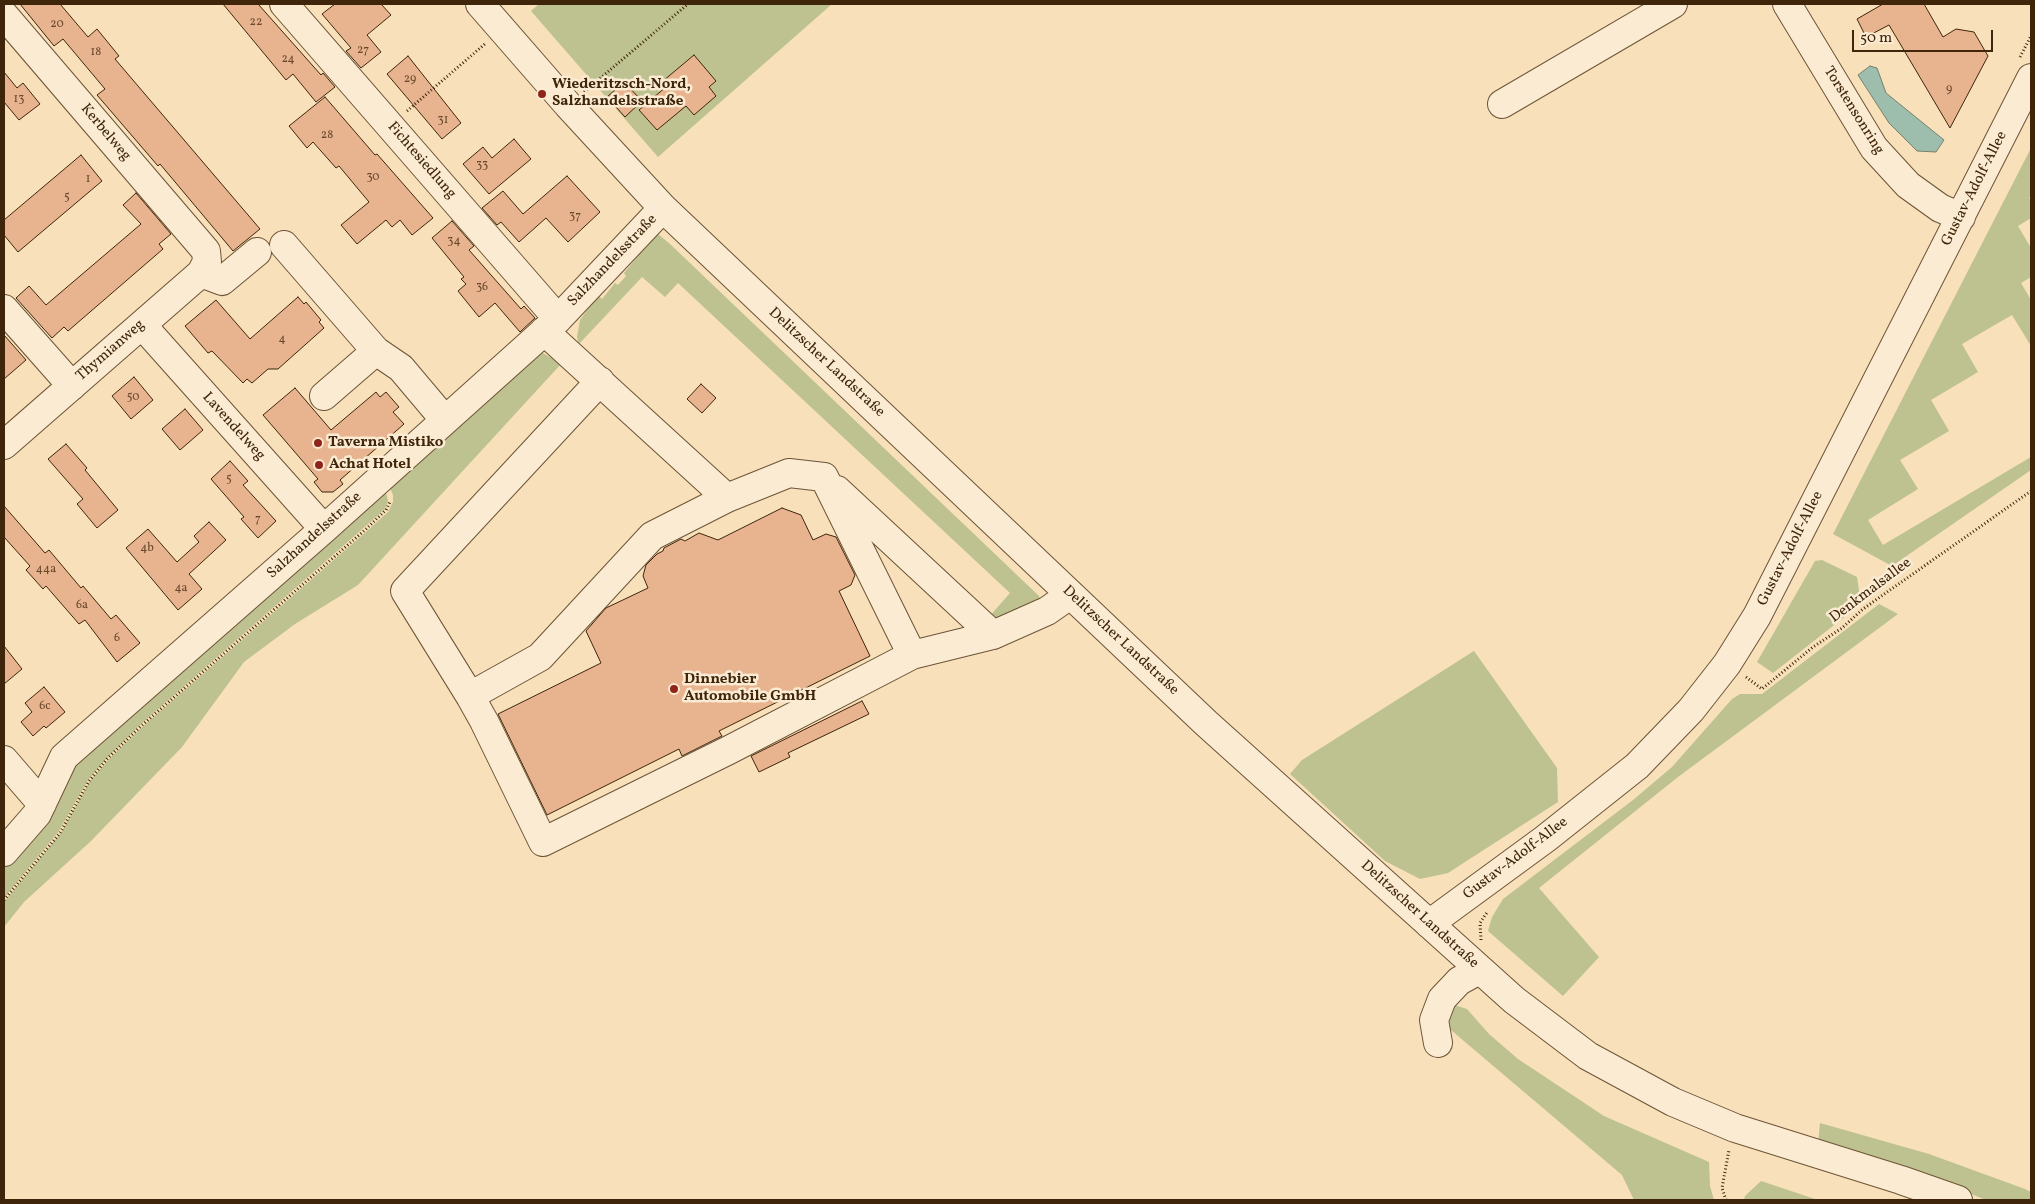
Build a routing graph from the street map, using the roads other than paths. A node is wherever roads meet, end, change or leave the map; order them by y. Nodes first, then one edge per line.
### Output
1 (284, 4) edge
2 (482, 4) edge
3 (1672, 4) edge
4 (1787, 4) edge
5 (4, 15) edge
6 (2031, 78) edge
7 (1502, 104) dead end
8 (663, 208) junction
9 (1961, 217) junction
10 (284, 245) dead end
11 (257, 252) dead end
12 (204, 262) junction
13 (4, 309) edge
14 (142, 325) junction
15 (551, 325) junction
16 (376, 351) junction
17 (600, 381) junction
18 (72, 386) junction
19 (324, 396) dead end
20 (444, 419) junction
21 (4, 445) edge
22 (824, 477) junction
23 (727, 498) junction
24 (324, 529) junction
25 (1070, 595) junction
26 (993, 635) junction
27 (912, 655) junction
28 (470, 696) junction
29 (4, 760) edge
30 (42, 804) junction
31 (4, 852) edge
32 (1429, 924) junction
33 (1479, 970) junction
34 (1438, 1043) dead end
35 (1958, 1200) edge

1 - 15 street, Fichtesiedlung
2 - 8 street, Delitzscher Landstraße
3 - 7 street
4 - 9 street, Torstensonring
5 - 12 street, Kerbelweg
6 - 9 street, Gustav-Adolf-Allee
8 - 15 street, Salzhandelsstraße
8 - 25 street, Delitzscher Landstraße
9 - 32 street, Gustav-Adolf-Allee
10 - 16 street
11 - 12 street
12 - 14 street, Thymianweg
13 - 18 street
14 - 18 street, Thymianweg
14 - 24 street, Lavendelweg
15 - 17 street, Fichtesiedlung
15 - 20 street, Salzhandelsstraße
16 - 19 street
16 - 20 street
17 - 23 street, Fichtesiedlung
17 - 28 street
18 - 21 street, Thymianweg
20 - 24 street, Salzhandelsstraße
22 - 23 street
22 - 26 street
22 - 27 street
23 - 28 street
24 - 30 street, Salzhandelsstraße
25 - 26 street
25 - 32 street, Delitzscher Landstraße
26 - 27 street
27 - 28 street
29 - 30 street
30 - 31 street, Salzhandelsstraße
32 - 33 street, Delitzscher Landstraße
33 - 34 street
33 - 35 street, Delitzscher Landstraße

